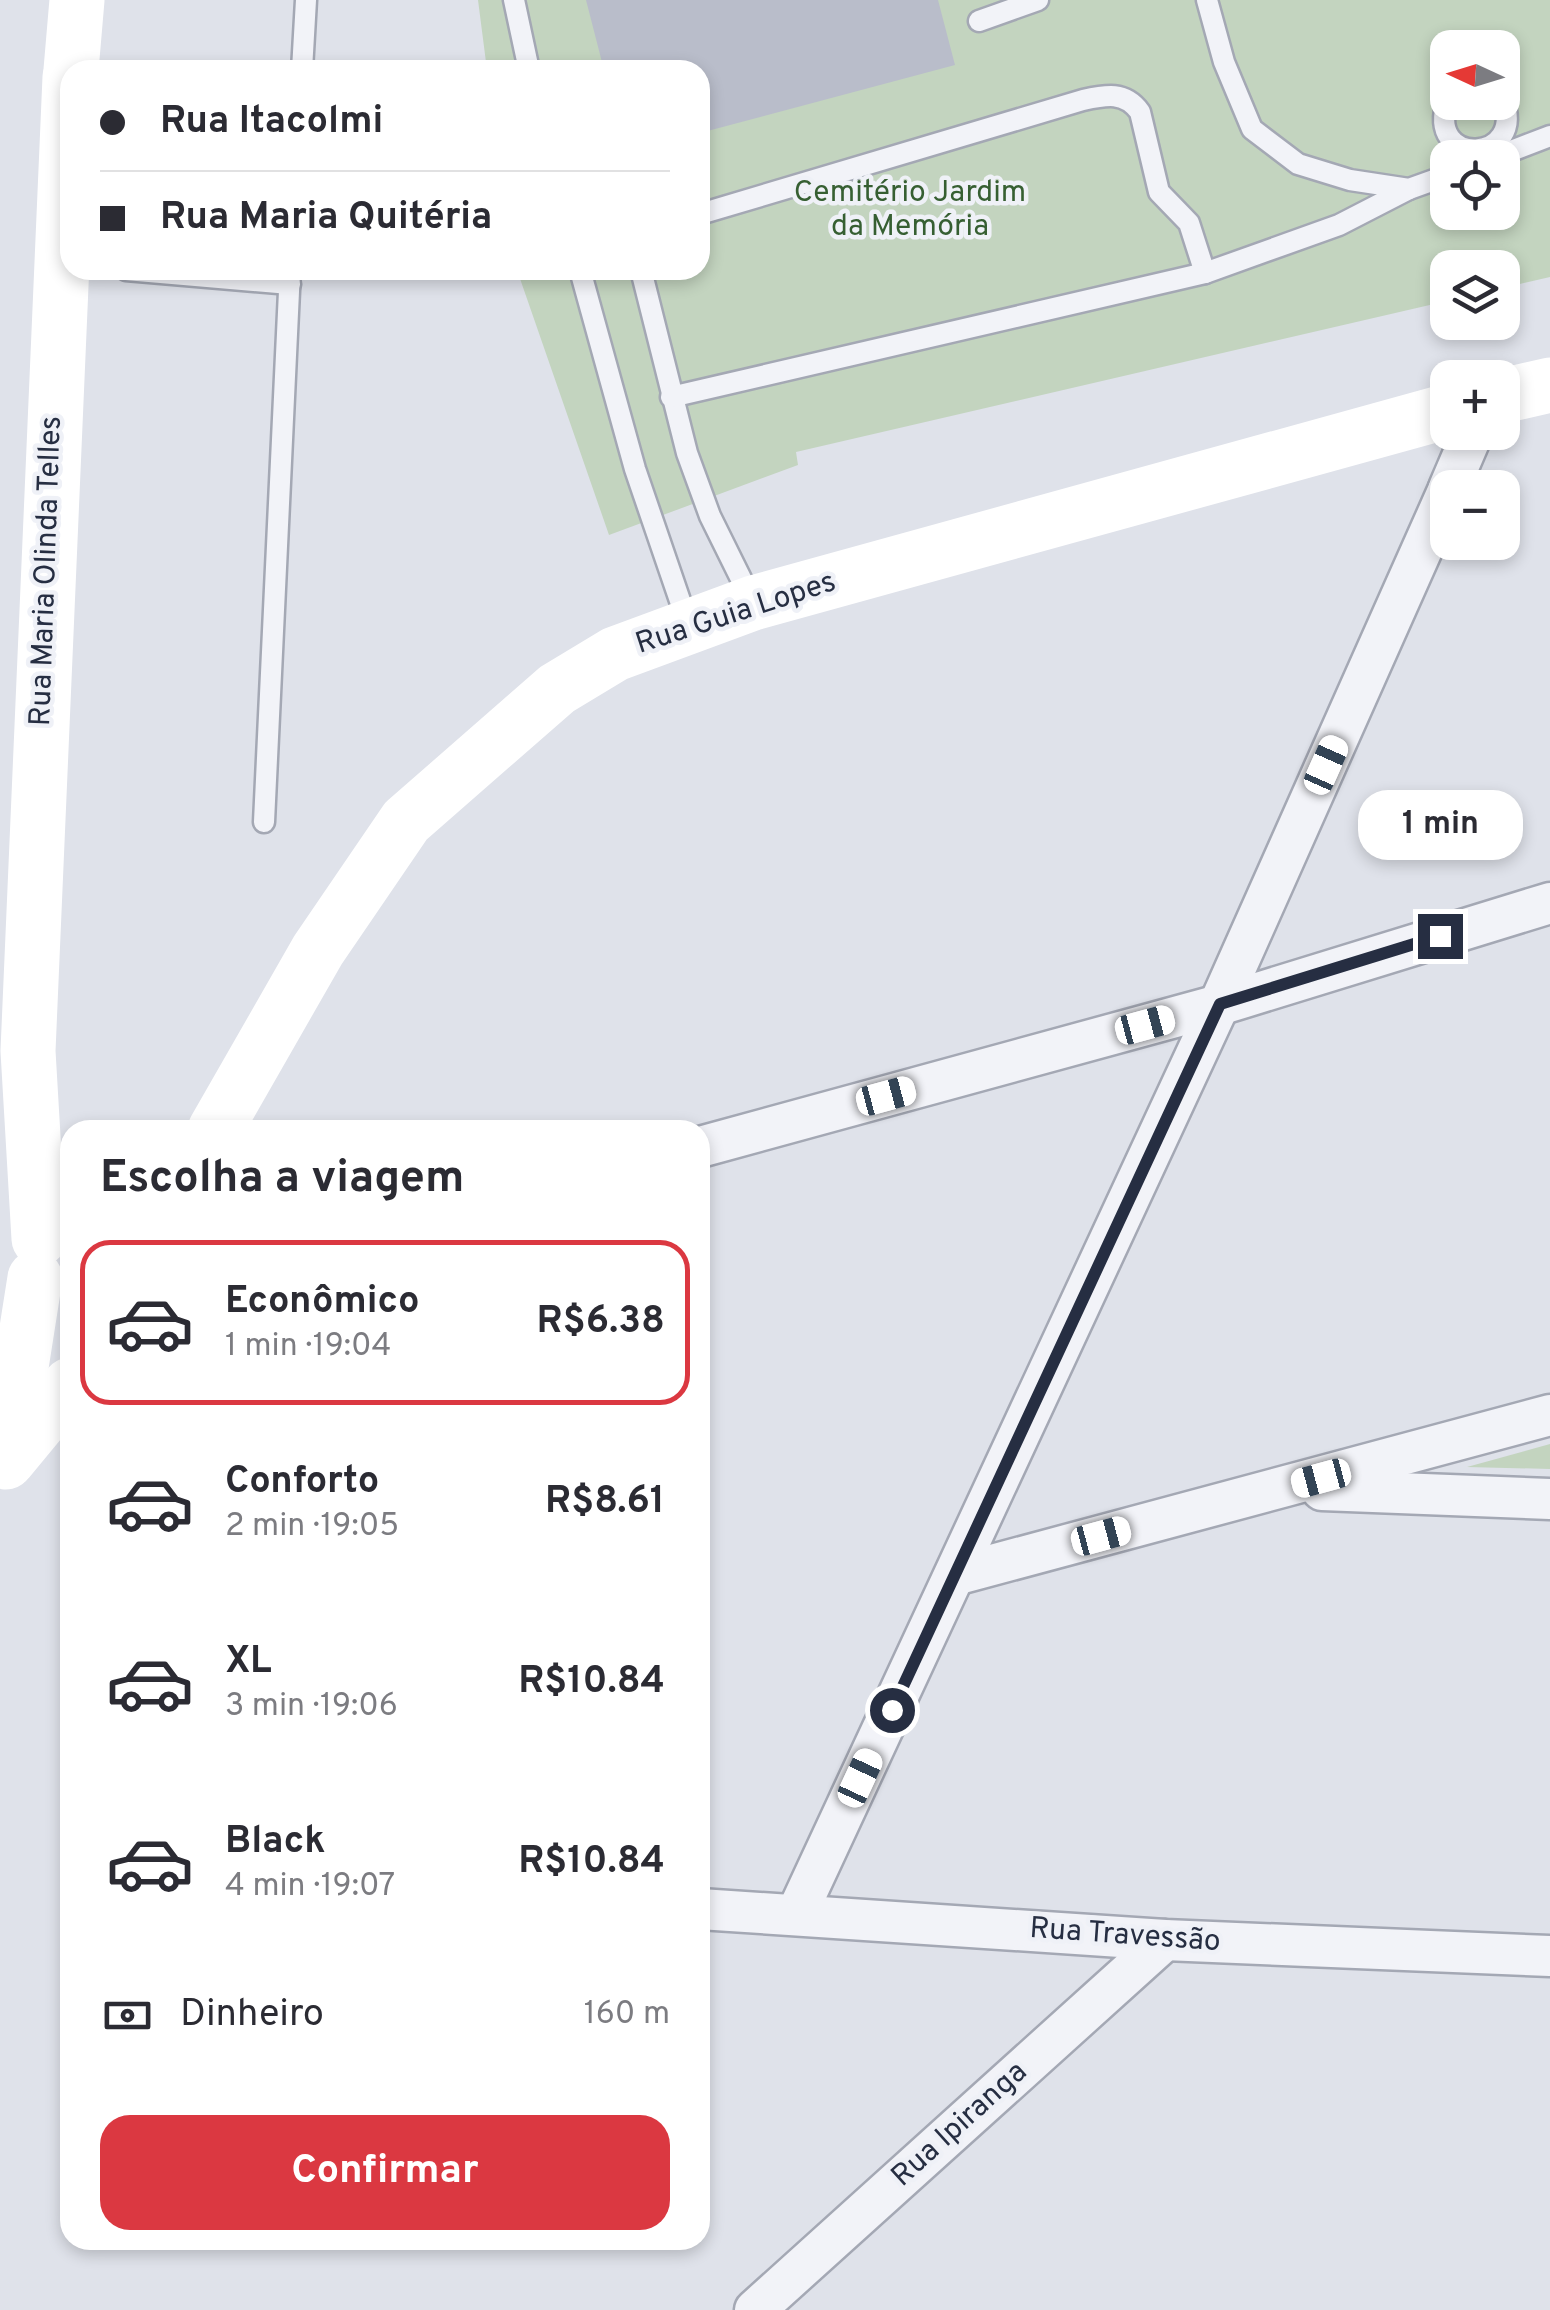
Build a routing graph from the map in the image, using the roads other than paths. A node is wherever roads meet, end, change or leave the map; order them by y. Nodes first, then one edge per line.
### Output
1 (78, 0) edge
2 (306, 0) edge
3 (514, 0) edge
4 (1038, 0) edge
5 (1207, 0) edge
6 (979, 21) dead end
7 (71, 60) edge
8 (303, 60) edge
9 (527, 60) edge
10 (1547, 137) edge
11 (1520, 143) edge
12 (1430, 182) edge
13 (1410, 190) junction
14 (710, 211) edge
15 (1205, 273) junction
16 (64, 280) edge
17 (290, 280) edge
18 (583, 280) edge
19 (643, 280) edge
20 (1550, 385) edge
21 (1520, 392) edge
22 (671, 397) junction
23 (1430, 416) edge
24 (1430, 530) edge
25 (753, 603) junction
26 (689, 626) junction
27 (264, 822) dead end
28 (1550, 902) edge
29 (1220, 1004) junction
30 (29, 1066) junction
31 (214, 1120) edge
32 (60, 1131) edge
33 (710, 1145) edge
34 (48, 1242) edge
35 (60, 1313) edge
36 (60, 1397) edge
37 (1550, 1416) edge
38 (3, 1466) edge
39 (1283, 1488) junction
40 (1550, 1499) edge
41 (955, 1575) junction
42 (710, 1909) edge
43 (798, 1913) junction
44 (1165, 1940) junction
45 (1550, 1956) edge
46 (756, 2310) edge

1 - 7 main road, Rua Maria Olinda Telles
2 - 8 lane
3 - 9 lane
4 - 6 lane
5 - 13 lane
10 - 11 lane
12 - 13 lane
13 - 15 lane
14 - 15 lane
15 - 22 lane
16 - 30 main road, Rua Maria Olinda Telles
17 - 27 lane
18 - 26 lane
19 - 22 lane
20 - 21 main road
22 - 25 lane
23 - 25 main road, Rua Guia Lopes
24 - 29 street
25 - 26 main road, Rua Guia Lopes
26 - 31 main road, Rua Guia Lopes
28 - 29 street
29 - 33 street
29 - 41 street
30 - 32 main road, Rua Maria Olinda Telles
30 - 34 main road, Rua Maria Olinda Telles
34 - 35 main road
34 - 38 main road
36 - 38 main road
37 - 39 street
39 - 40 street
39 - 41 street
41 - 43 street
42 - 43 street, Rua Travessão
43 - 44 street, Rua Travessão
44 - 45 street, Rua Travessão
44 - 46 street, Rua Ipiranga

